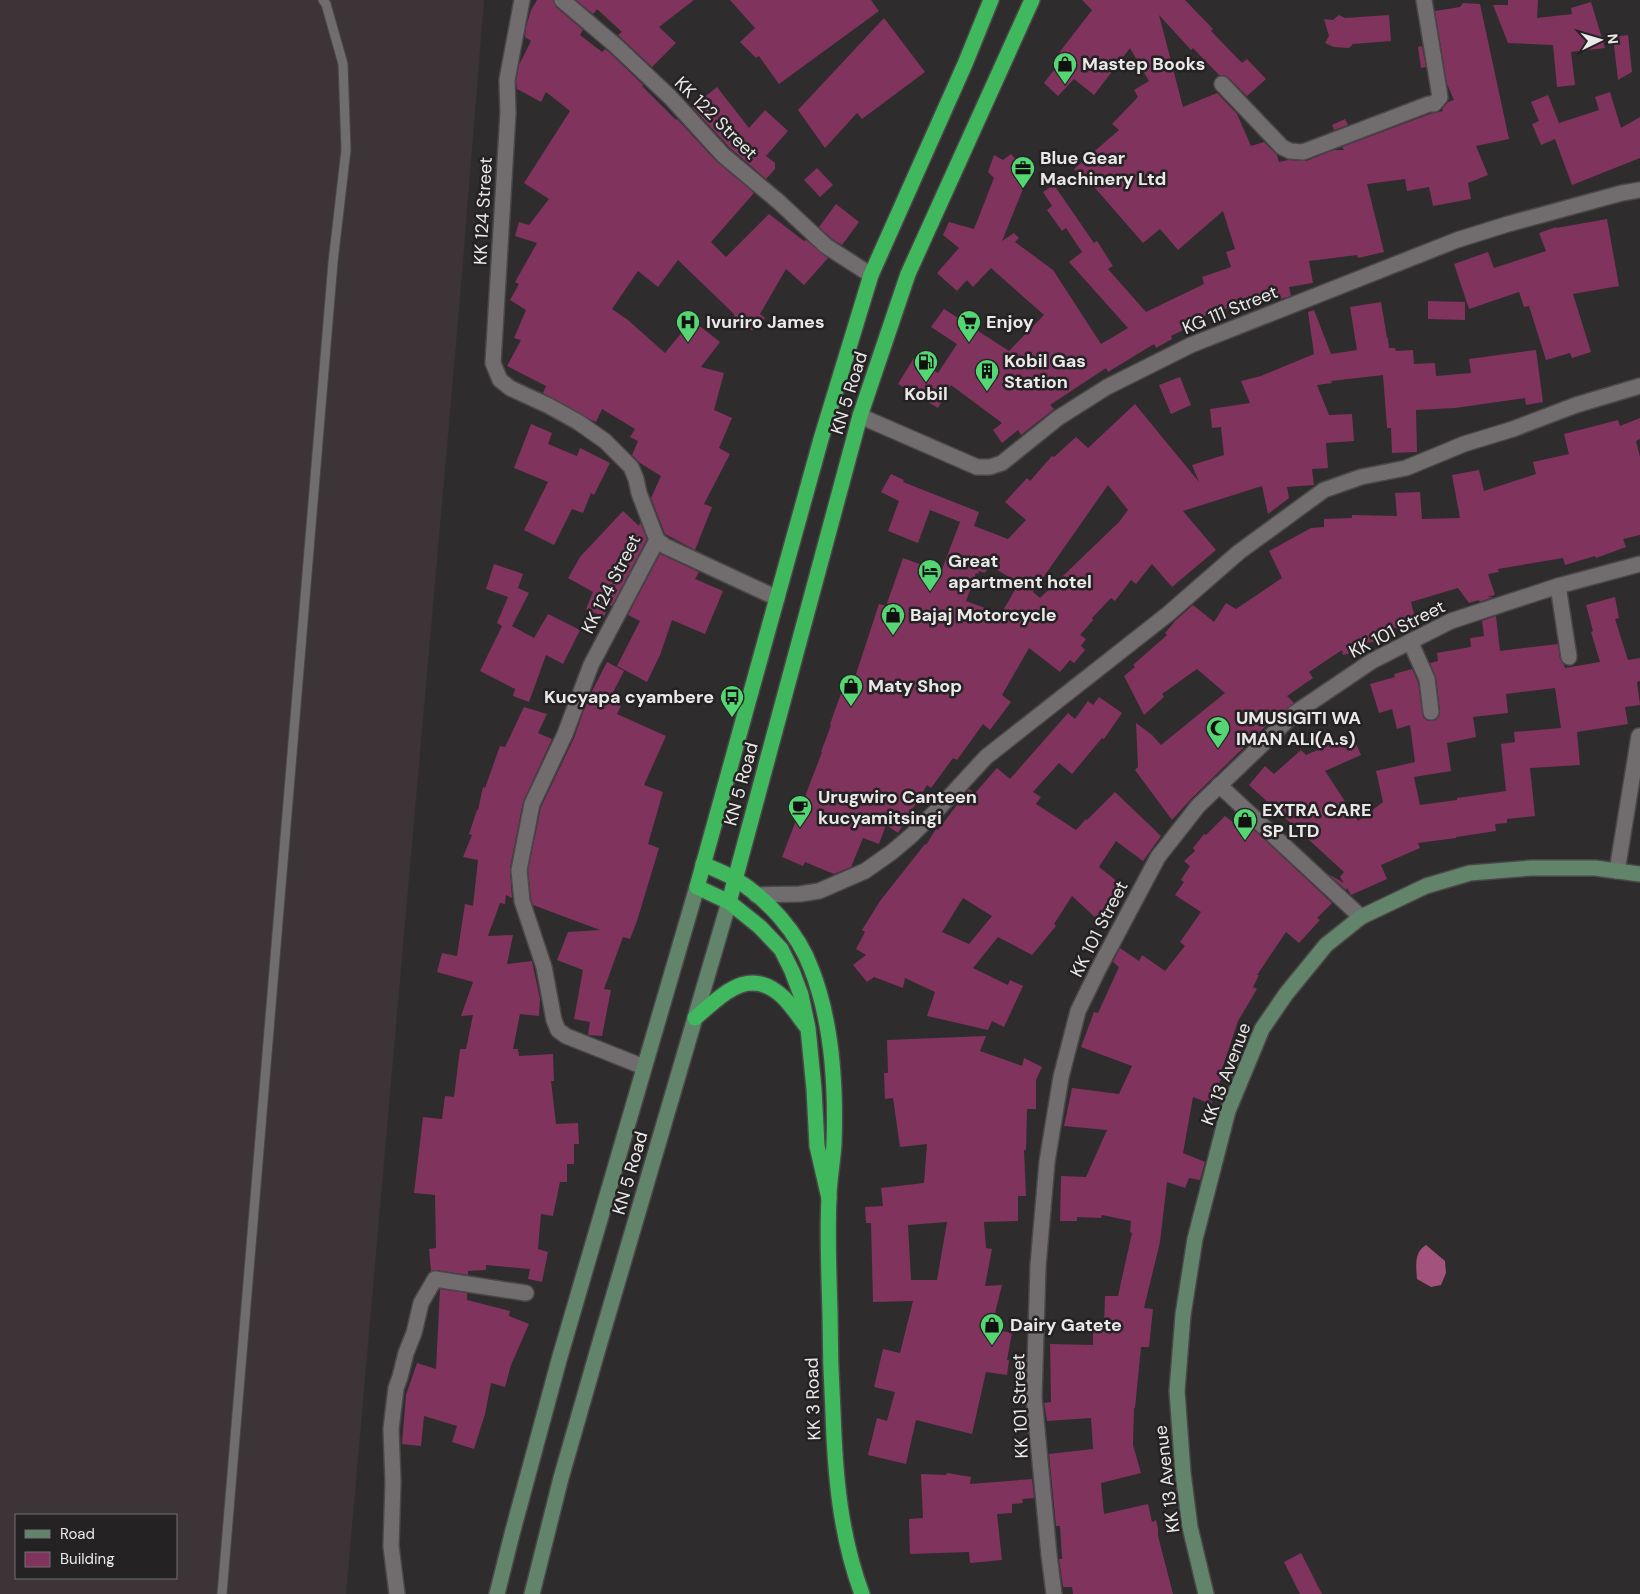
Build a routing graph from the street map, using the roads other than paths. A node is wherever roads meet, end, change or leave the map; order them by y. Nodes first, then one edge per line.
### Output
1 (323, 0) edge
2 (522, 0) edge
3 (562, 0) edge
4 (992, 0) edge
5 (1032, 0) edge
6 (1424, 0) edge
7 (1222, 84) dead end
8 (1640, 190) edge
9 (871, 275) junction
10 (1640, 386) edge
11 (860, 416) junction
12 (657, 540) junction
13 (1640, 564) edge
14 (1558, 586) junction
15 (777, 598) junction
16 (1410, 641) junction
17 (1569, 657) dead end
18 (1431, 712) dead end
19 (1639, 736) edge
20 (1220, 785) junction
21 (703, 864) junction
22 (1617, 871) junction
23 (1640, 874) edge
24 (735, 879) junction
25 (697, 888) junction
26 (756, 894) junction
27 (729, 902) junction
28 (1361, 917) junction
29 (695, 1018) junction
30 (808, 1028) junction
31 (644, 1067) junction
32 (828, 1198) junction
33 (526, 1293) dead end
34 (222, 1594) edge
35 (397, 1594) edge
36 (497, 1594) edge
37 (532, 1594) edge
38 (862, 1594) edge
39 (1054, 1594) edge
40 (1206, 1594) edge

1 - 34 lane
2 - 12 street, KK 124 Street
3 - 9 street, KK 122 Street
4 - 9 highway, KN 5 Road
5 - 11 highway, KN 5 Road
6 - 7 street
8 - 11 street, KG 111 Street
9 - 15 highway, KN 5 Road
10 - 26 street
11 - 24 highway, KN 5 Road
12 - 15 street
12 - 31 street, KK 124 Street
13 - 14 street, KK 101 Street
14 - 16 street, KK 101 Street
14 - 17 street
15 - 21 highway, KN 5 Road
16 - 18 street
16 - 20 street, KK 101 Street
19 - 22 street
20 - 28 street
20 - 39 street, KK 101 Street
21 - 24 highway
21 - 25 highway, KN 5 Road
22 - 23 main road, KK 13 Avenue
22 - 28 main road, KK 13 Avenue
24 - 26 highway
24 - 27 highway, KN 5 Road
25 - 27 highway
25 - 31 main road, KN 5 Road
26 - 32 highway
27 - 29 main road, KN 5 Road
27 - 30 highway
28 - 40 main road, KK 13 Avenue
29 - 30 highway
29 - 37 main road, KN 5 Road
30 - 32 highway
31 - 36 main road, KN 5 Road
32 - 38 highway, KK 3 Road
33 - 35 street

